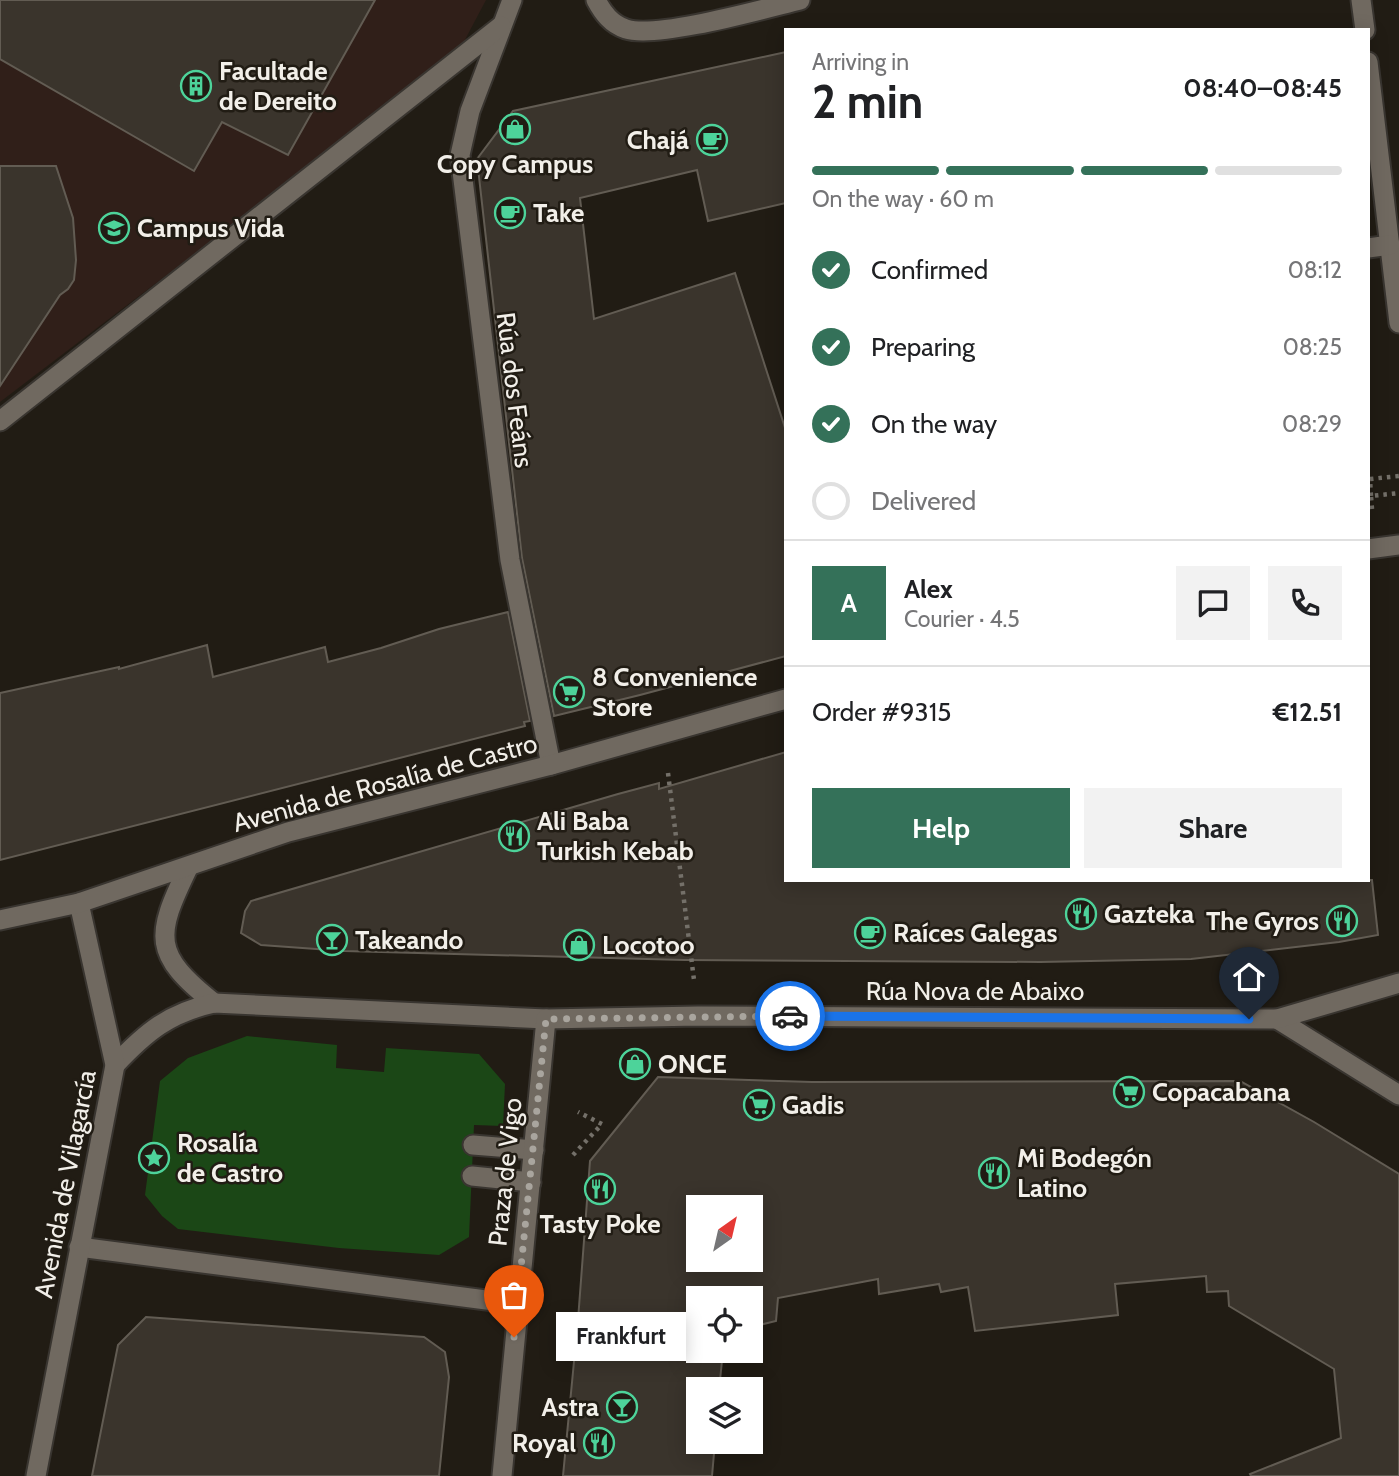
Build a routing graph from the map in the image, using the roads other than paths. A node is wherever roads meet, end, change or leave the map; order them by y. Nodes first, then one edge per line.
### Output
1 (512, 0) edge
2 (596, 0) edge
3 (800, 0) edge
4 (1361, 0) edge
5 (502, 26) junction
6 (1365, 28) edge
7 (1370, 73) edge
8 (1391, 188) edge
9 (1390, 245) junction
10 (1370, 248) edge
11 (1399, 323) edge
12 (0, 421) edge
13 (1399, 545) edge
14 (1370, 550) edge
15 (784, 700) edge
16 (551, 765) junction
17 (188, 868) junction
18 (79, 903) junction
19 (0, 920) edge
20 (1399, 983) edge
21 (214, 1003) junction
22 (546, 1019) junction
23 (1277, 1019) junction
24 (115, 1065) junction
25 (1399, 1095) edge
26 (473, 1145) dead end
27 (534, 1150) junction
28 (472, 1176) dead end
29 (530, 1182) junction
30 (79, 1247) junction
31 (517, 1304) junction
32 (36, 1476) edge
33 (502, 1476) edge

1 - 5 street, Rúa dos Feáns
2 - 3 street
4 - 6 street
5 - 12 street
5 - 16 street, Rúa dos Feáns
7 - 8 street
8 - 9 street
9 - 10 street
9 - 11 street
13 - 14 street
15 - 16 street, Avenida de Rosalía de Castro
16 - 17 street, Avenida de Rosalía de Castro
17 - 18 street, Avenida de Rosalía de Castro
17 - 21 street
18 - 19 street, Avenida de Rosalía de Castro
18 - 24 street, Avenida de Vilagarcía
20 - 23 street, Rúa Nova de Abaixo
21 - 22 street
21 - 24 street
22 - 23 street, Rúa Nova de Abaixo
22 - 27 street, Praza de Vigo
23 - 25 street
24 - 30 street, Avenida de Vilagarcía
26 - 27 street
27 - 29 street, Praza de Vigo
28 - 29 street
29 - 31 street, Praza de Vigo
30 - 31 street
30 - 32 street, Avenida de Vilagarcía
31 - 33 street, Praza de Vigo

